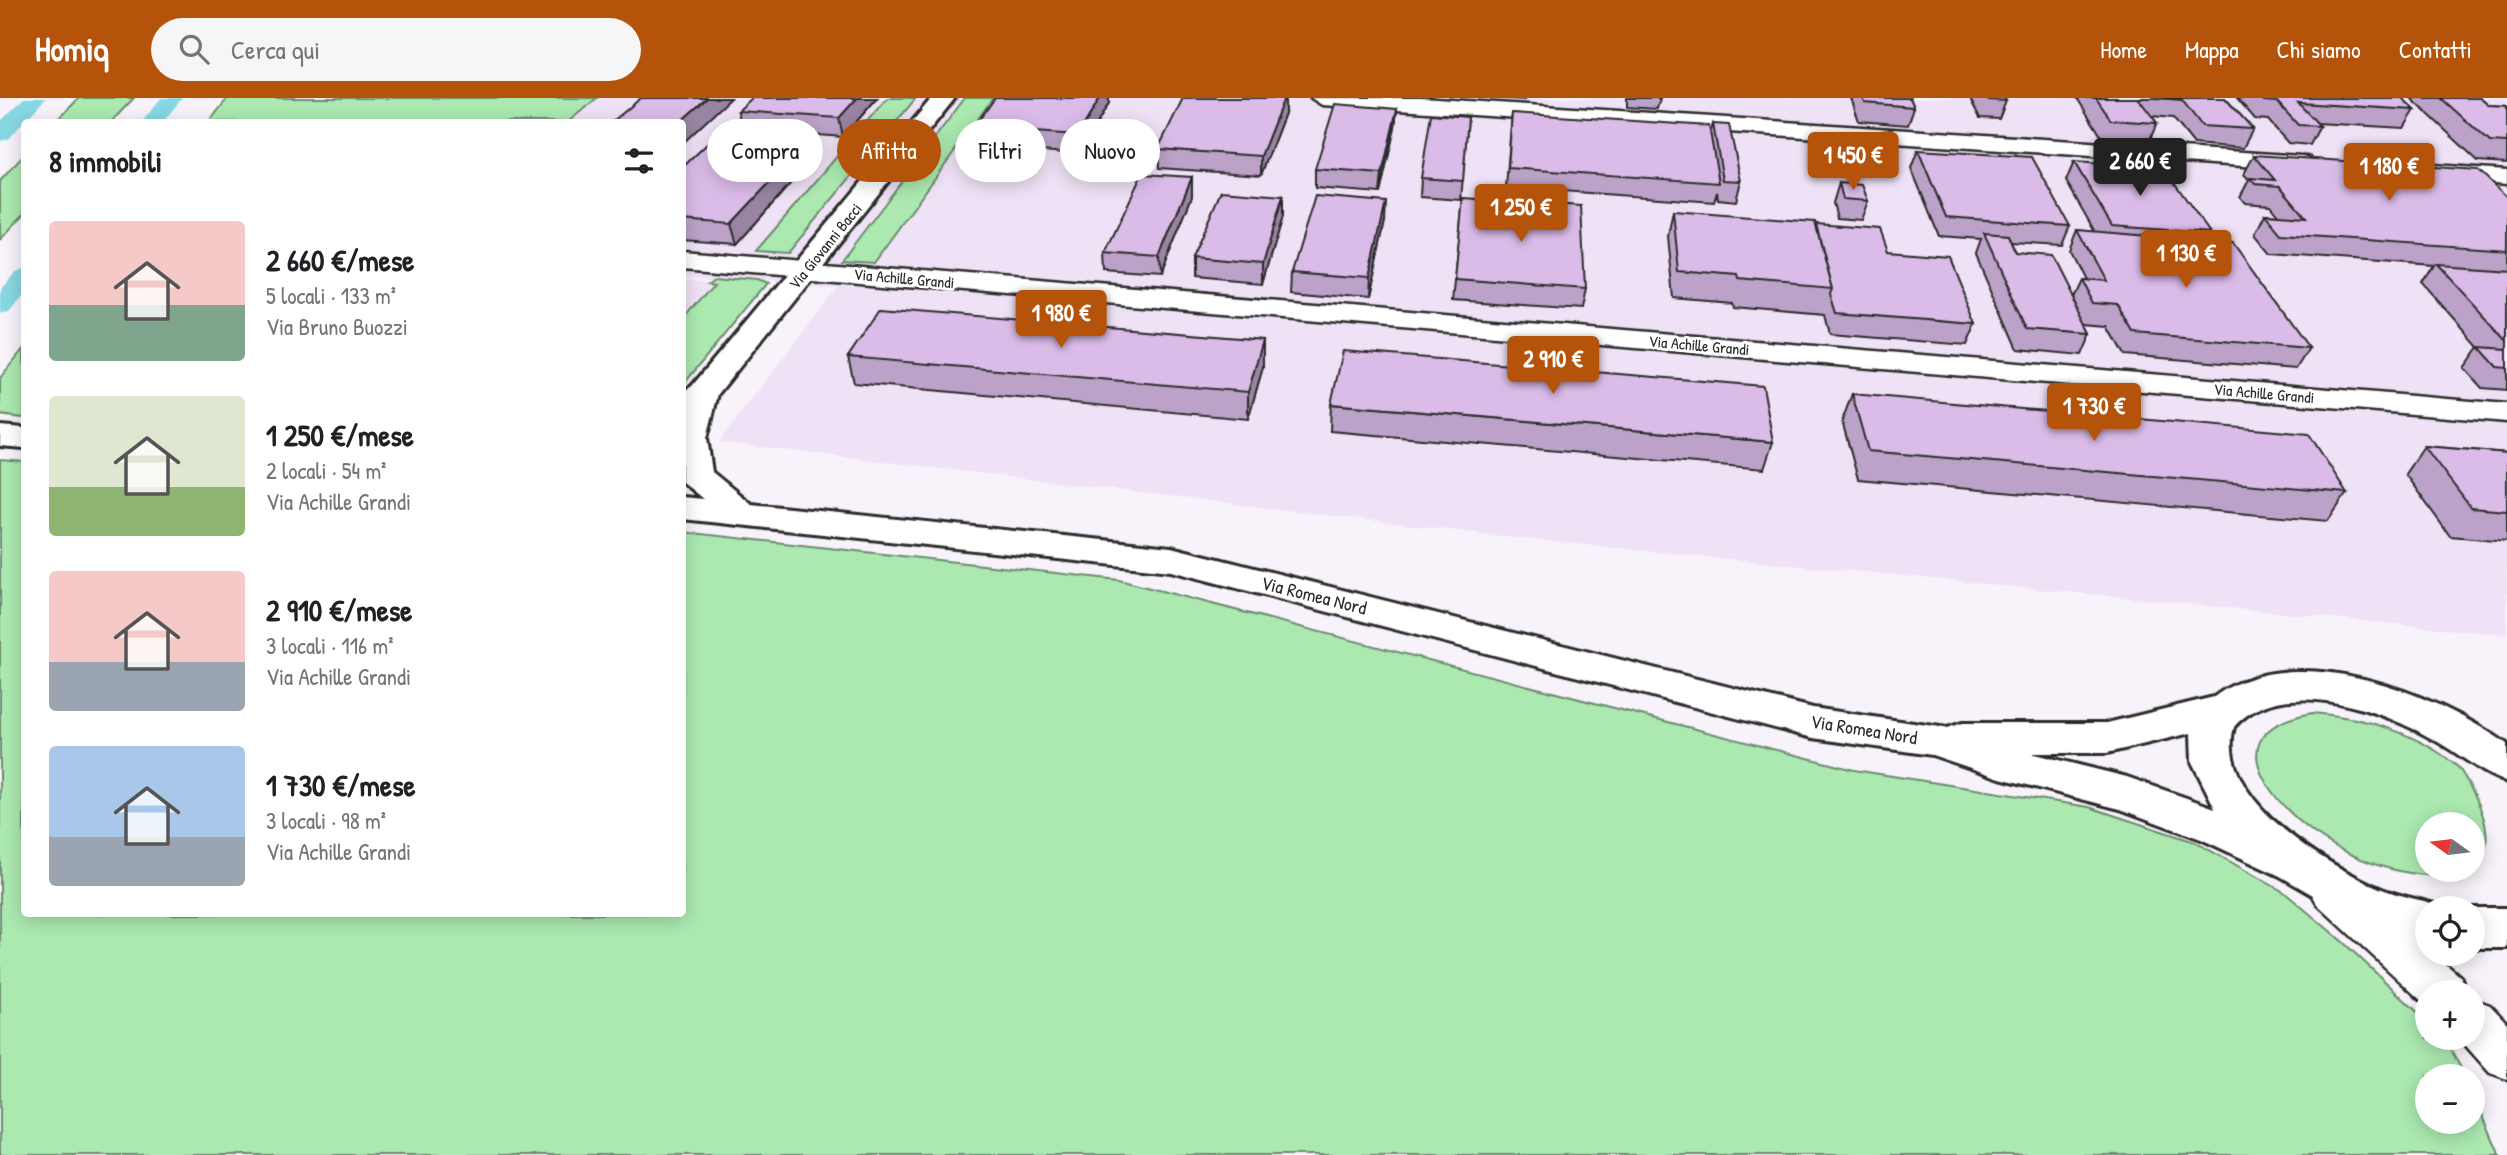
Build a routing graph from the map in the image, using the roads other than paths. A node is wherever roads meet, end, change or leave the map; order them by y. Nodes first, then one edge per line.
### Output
1 (944, 98) edge
2 (1322, 98) edge
3 (2326, 165) edge
4 (2409, 170) edge
5 (2507, 177) edge
6 (686, 259) edge
7 (806, 269) junction
8 (693, 401) edge
9 (2507, 413) edge
10 (0, 436) edge
11 (21, 439) edge
12 (686, 509) edge
13 (742, 515) junction
14 (2224, 710) junction
15 (2432, 718) junction
16 (1935, 740) junction
17 (2507, 746) edge
18 (2507, 766) edge
19 (2307, 870) junction
20 (2415, 917) edge
21 (2485, 928) edge
22 (2507, 928) edge
23 (2431, 980) edge
24 (2485, 1033) edge
25 (2507, 1057) edge

1 - 7 main road, Via Giovanni Bacci
2 - 3 street
4 - 5 street
6 - 7 street, Via Achille Grandi
7 - 8 main road, Via Giovanni Bacci
7 - 9 street, Via Achille Grandi
8 - 13 main road, Via Giovanni Bacci
10 - 11 main road
12 - 13 main road, Via Romea Nord
13 - 16 main road, Via Romea Nord
14 - 15 main road, Via Romea Nord
14 - 16 main road, Via Romea Nord
14 - 19 main road
15 - 17 main road
15 - 18 main road
16 - 19 main road, Via Romea Nord
19 - 20 main road
19 - 23 street
21 - 22 main road
24 - 25 street

